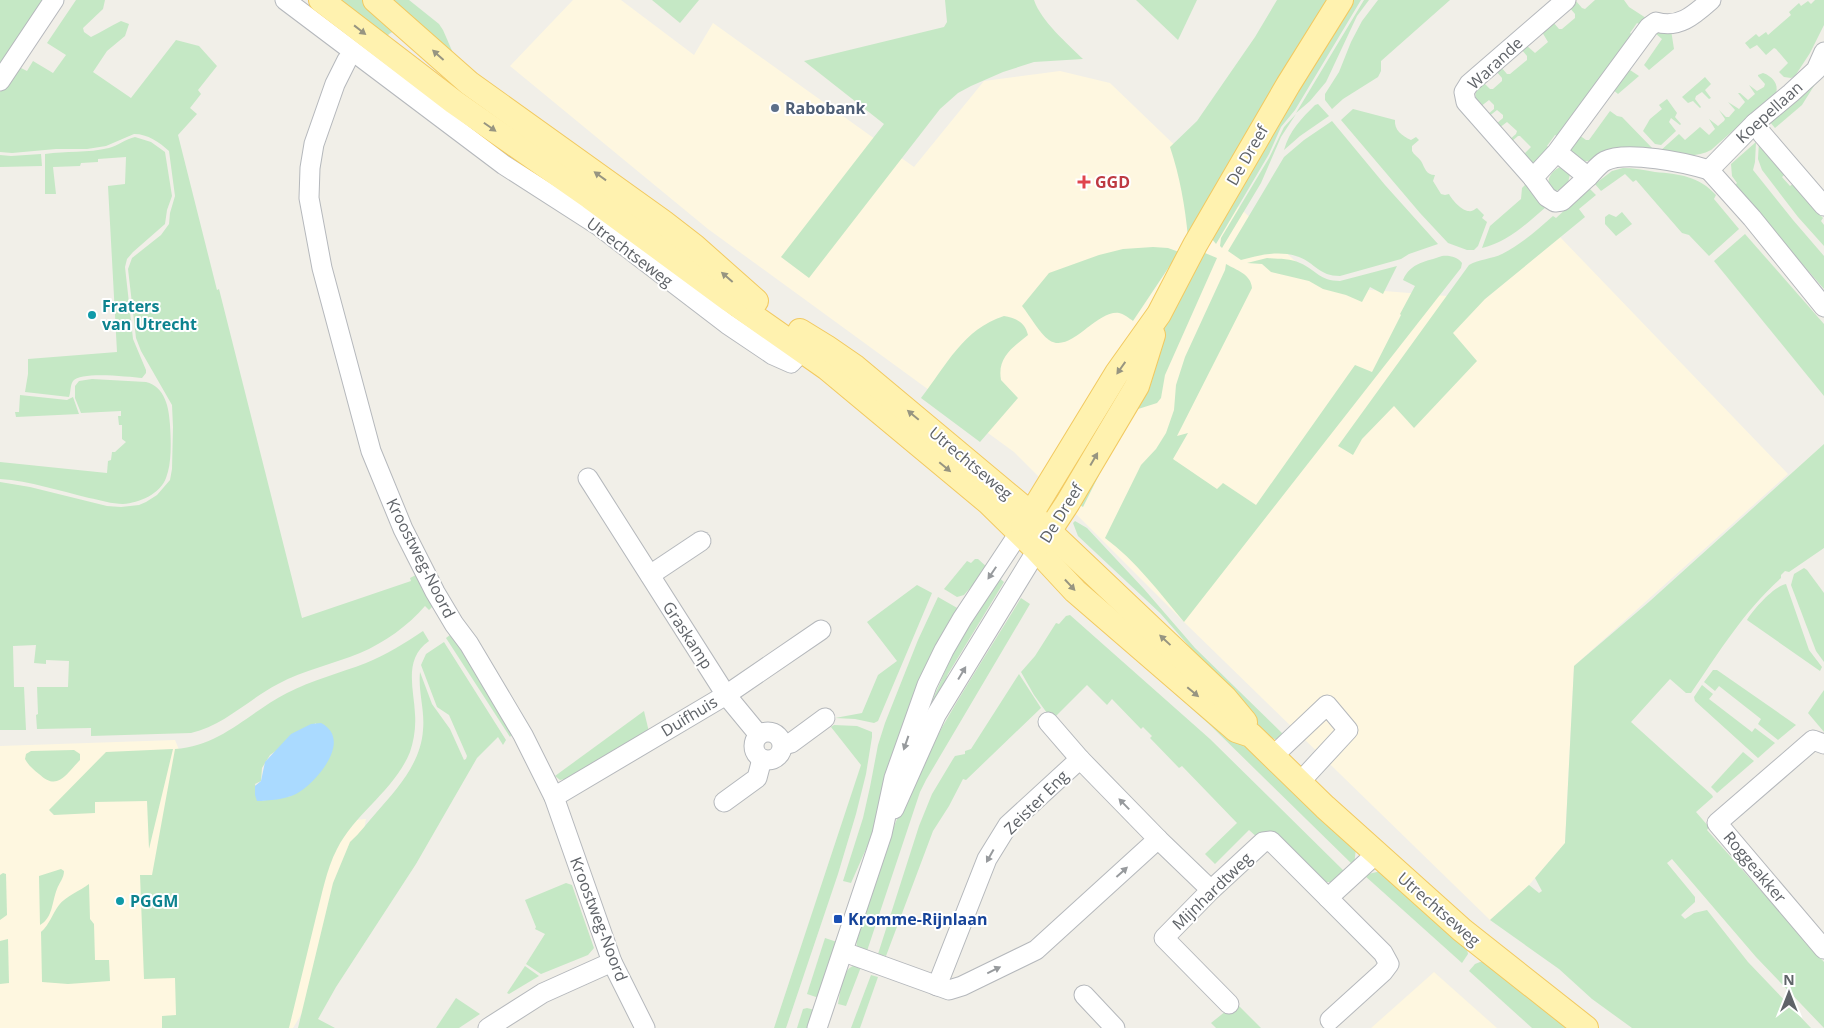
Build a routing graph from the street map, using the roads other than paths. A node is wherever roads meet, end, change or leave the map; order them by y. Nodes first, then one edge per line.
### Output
1 (54, 0) edge
2 (285, 0) edge
3 (321, 0) edge
4 (375, 0) edge
5 (1340, 0) edge
6 (1566, 0) edge
7 (1710, 0) edge
8 (406, 27) junction
9 (387, 51) junction
10 (1824, 52) edge
11 (347, 60) dead end
12 (0, 81) edge
13 (1755, 123) junction
14 (1557, 152) junction
15 (511, 156) junction
16 (1710, 170) junction
17 (1588, 177) junction
18 (1533, 178) junction
19 (1824, 206) edge
20 (656, 231) junction
21 (1824, 307) edge
22 (1159, 314) junction
23 (803, 350) junction
24 (588, 478) dead end
25 (1025, 523) junction
26 (1050, 530) junction
27 (701, 541) dead end
28 (1037, 550) junction
29 (650, 576) junction
30 (821, 630) dead end
31 (726, 695) junction
32 (919, 707) junction
33 (936, 715) junction
34 (825, 718) dead end
35 (1048, 722) dead end
36 (759, 735) junction
37 (1250, 735) junction
38 (783, 744) junction
39 (1824, 744) edge
40 (1273, 756) junction
41 (1080, 758) junction
42 (762, 759) junction
43 (1300, 782) junction
44 (554, 797) junction
45 (724, 802) dead end
46 (882, 834) junction
47 (1158, 839) junction
48 (1376, 854) junction
49 (1211, 890) junction
50 (1328, 898) junction
51 (1824, 949) edge
52 (844, 952) junction
53 (612, 962) junction
54 (943, 988) junction
55 (1084, 996) dead end
56 (1229, 1004) dead end
57 (1330, 1020) dead end
58 (488, 1028) edge
59 (644, 1028) edge
60 (817, 1028) edge
61 (1115, 1028) edge
62 (1586, 1028) edge

1 - 12 street
2 - 15 street, Utrechtseweg
3 -> 9 main road, Utrechtseweg
4 - 8 main road, Utrechtseweg
5 - 22 main road, De Dreef
6 - 18 street, Warande
7 - 14 street
8 - 9 main road
20 -> 8 main road, Utrechtseweg
9 -> 15 main road, Utrechtseweg
10 - 13 street, Koepellaan
11 - 44 street, Kroostweg-Noord
13 - 16 street, Koepellaan
13 - 19 street
14 - 17 street
14 - 18 street
15 - 20 main road, Utrechtseweg
15 - 23 street, Utrechtseweg
16 - 17 street, Warande
16 - 21 street
17 - 18 street, Warande
20 - 23 main road, Utrechtseweg
25 -> 20 main road, Utrechtseweg
22 -> 25 main road, De Dreef
26 -> 22 main road, De Dreef
23 -> 25 main road, Utrechtseweg
24 - 29 street, Graskamp
25 - 26 main road, Utrechtseweg
25 - 28 main road, Utrechtseweg
25 -> 32 street
26 - 28 main road, De Dreef
37 -> 26 main road, Utrechtseweg
27 - 29 street
33 -> 28 street
28 -> 37 main road, Utrechtseweg
29 - 31 street, Graskamp
30 - 31 street, Duifhuis
31 - 36 street, Graskamp
31 - 44 street, Duifhuis
32 - 33 street
32 -> 46 street
33 - 46 street
34 - 38 street
35 - 41 street, Zeister Eng
36 - 38 street
36 - 42 street
37 - 40 main road, Utrechtseweg
38 - 42 street
39 - 51 street, Roggeakker
40 - 43 main road, Utrechtseweg
40 - 43 street
47 -> 41 street, Zeister Eng
41 -> 54 street, Zeister Eng
42 - 45 street
43 - 48 main road, Utrechtseweg
44 - 53 street, Kroostweg-Noord
46 - 52 street
47 - 49 street, Zeister Eng
54 -> 47 street
48 - 50 street
48 - 62 main road, Utrechtseweg
49 - 50 street, Mijnhardtweg
49 - 56 street, Mijnhardtweg
50 - 57 street, Mijnhardtweg
52 - 54 street
52 - 60 street
53 - 58 street
53 - 59 street, Kroostweg-Noord
55 - 61 street

